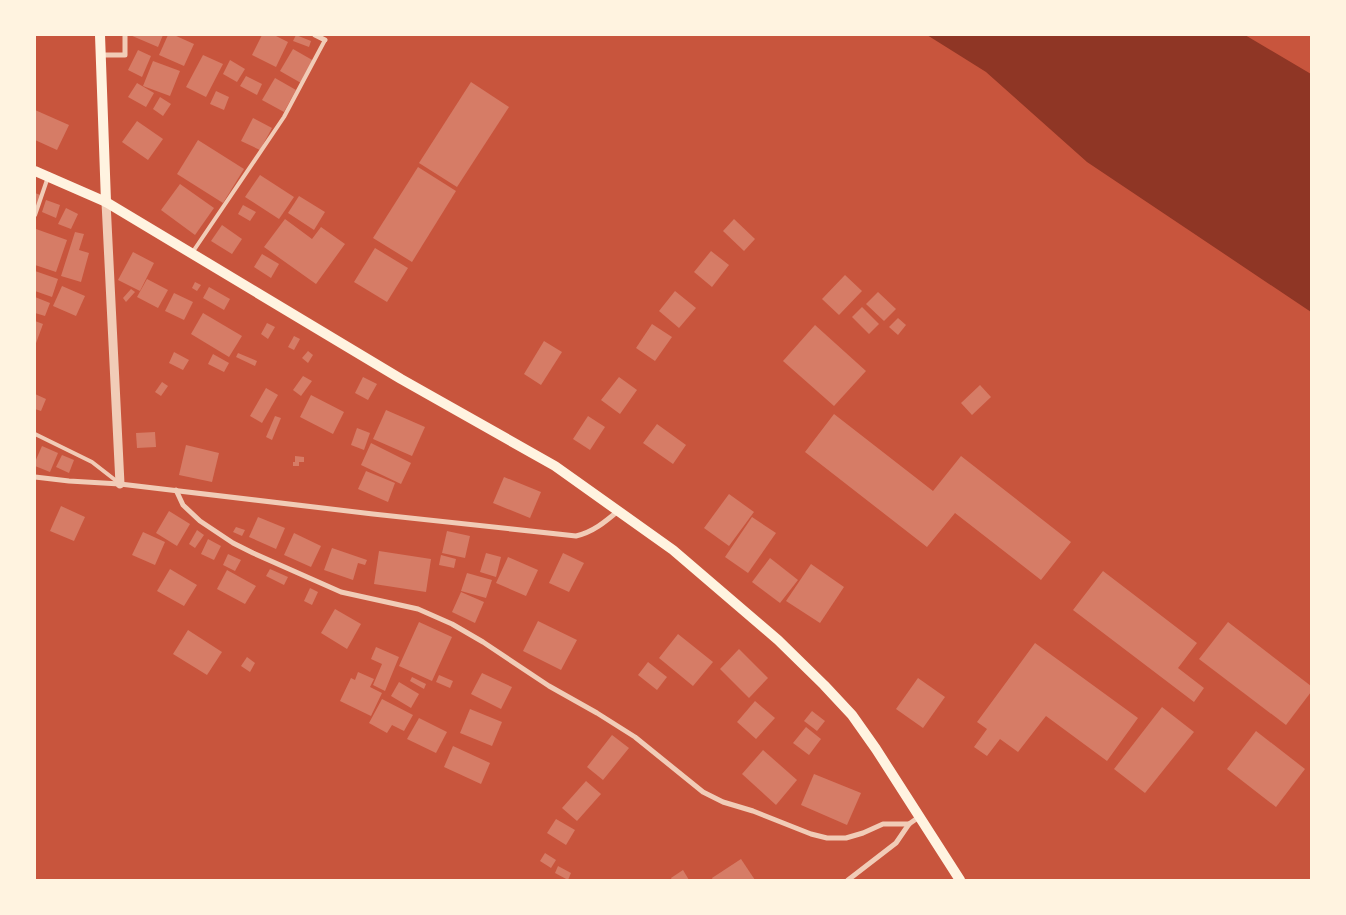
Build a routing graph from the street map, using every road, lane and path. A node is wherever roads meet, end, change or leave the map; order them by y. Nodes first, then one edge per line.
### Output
1 (100, 35) edge
2 (125, 35) edge
3 (315, 35) edge
4 (325, 40) joint
5 (100, 55) junction
6 (35, 171) edge
7 (48, 176) junction
8 (106, 202) junction
9 (35, 215) edge
10 (192, 253) junction
11 (35, 434) edge
12 (35, 477) edge
13 (120, 484) junction
14 (176, 490) junction
15 (618, 511) junction
16 (919, 817) junction
17 (909, 824) junction
18 (848, 880) edge
19 (960, 880) edge

1 - 5 main road
2 - 5 street
3 - 4 street
4 - 10 lane
5 - 8 main road
6 - 7 main road
7 - 8 main road
7 - 9 lane
8 - 10 main road
8 - 13 street
10 - 15 main road
11 - 13 lane
12 - 13 street
13 - 14 street
14 - 15 street
14 - 17 street
15 - 16 main road
16 - 17 street
16 - 19 main road
17 - 18 street

